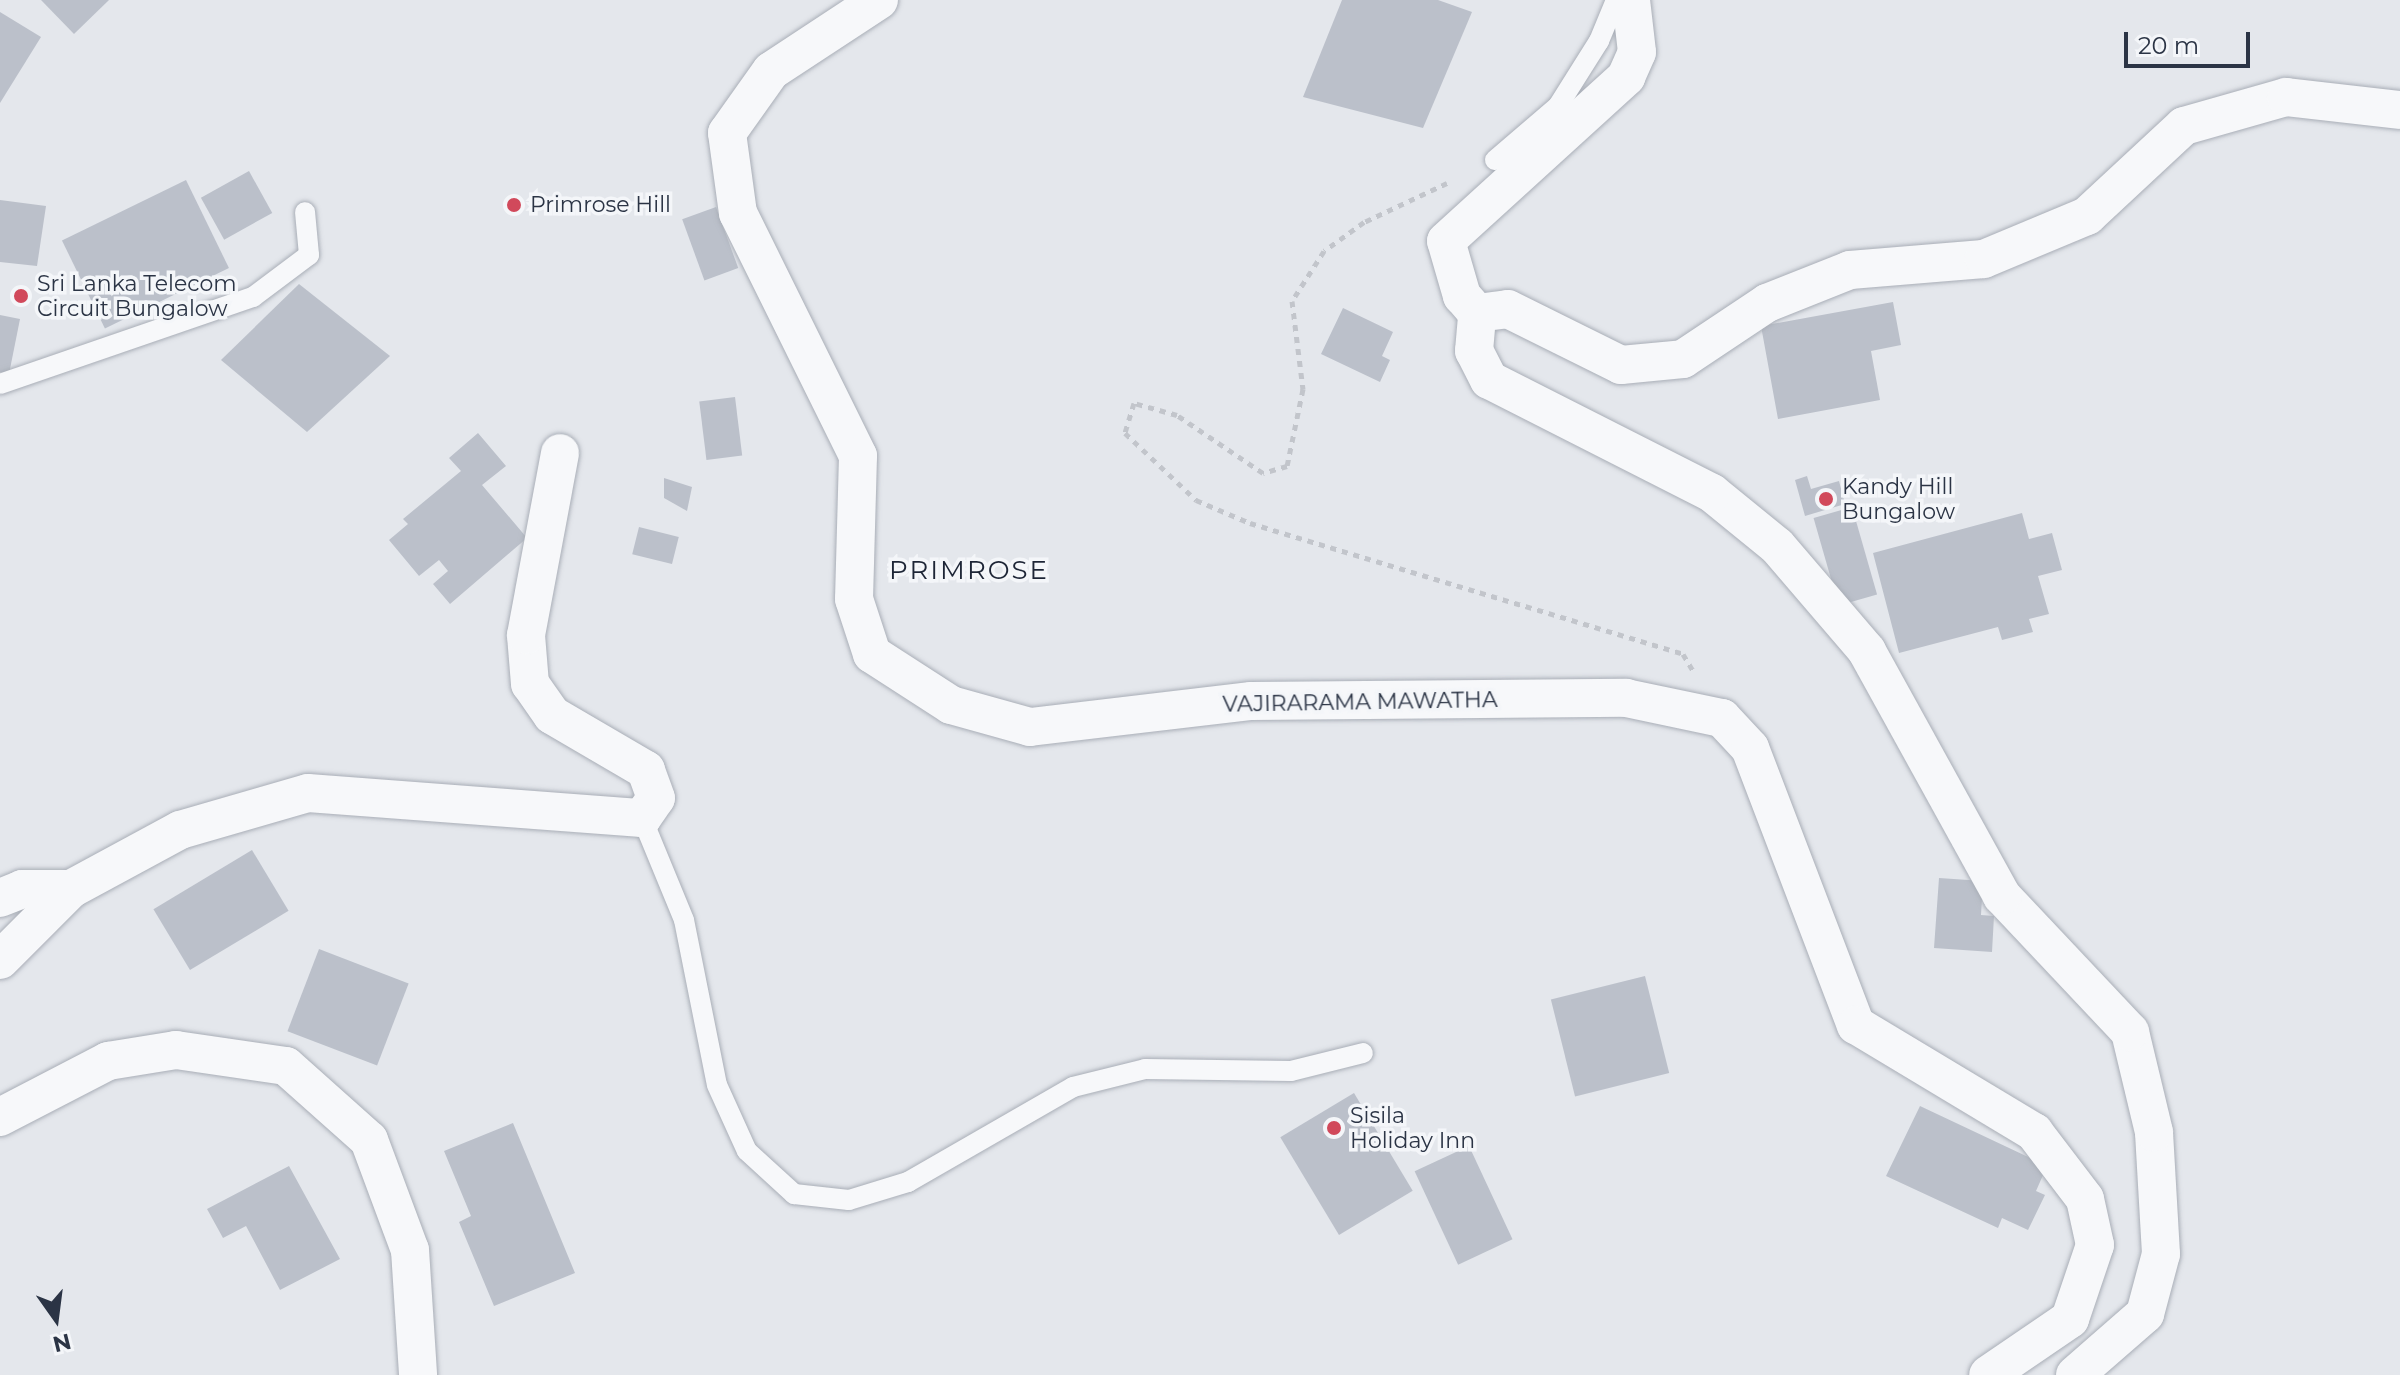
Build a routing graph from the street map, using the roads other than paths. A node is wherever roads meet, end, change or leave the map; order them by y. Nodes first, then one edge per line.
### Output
1 (879, 0) edge
2 (1616, 0) edge
3 (1631, 0) edge
4 (2400, 110) edge
5 (1495, 160) road end
6 (305, 212) dead end
7 (1477, 313) junction
8 (0, 384) edge
9 (560, 453) dead end
10 (642, 818) junction
11 (71, 889) junction
12 (0, 898) edge
13 (0, 960) edge
14 (1363, 1053) dead end
15 (0, 1117) edge
16 (418, 1375) edge
17 (1988, 1375) edge
18 (2075, 1375) edge

1 - 17 street, VAJIRARAMA MAWATHA
2 - 5 lane
3 - 7 street
4 - 7 street
6 - 8 lane
7 - 18 street
9 - 10 street
10 - 11 street
10 - 14 lane
11 - 12 street
11 - 13 street
15 - 16 street

